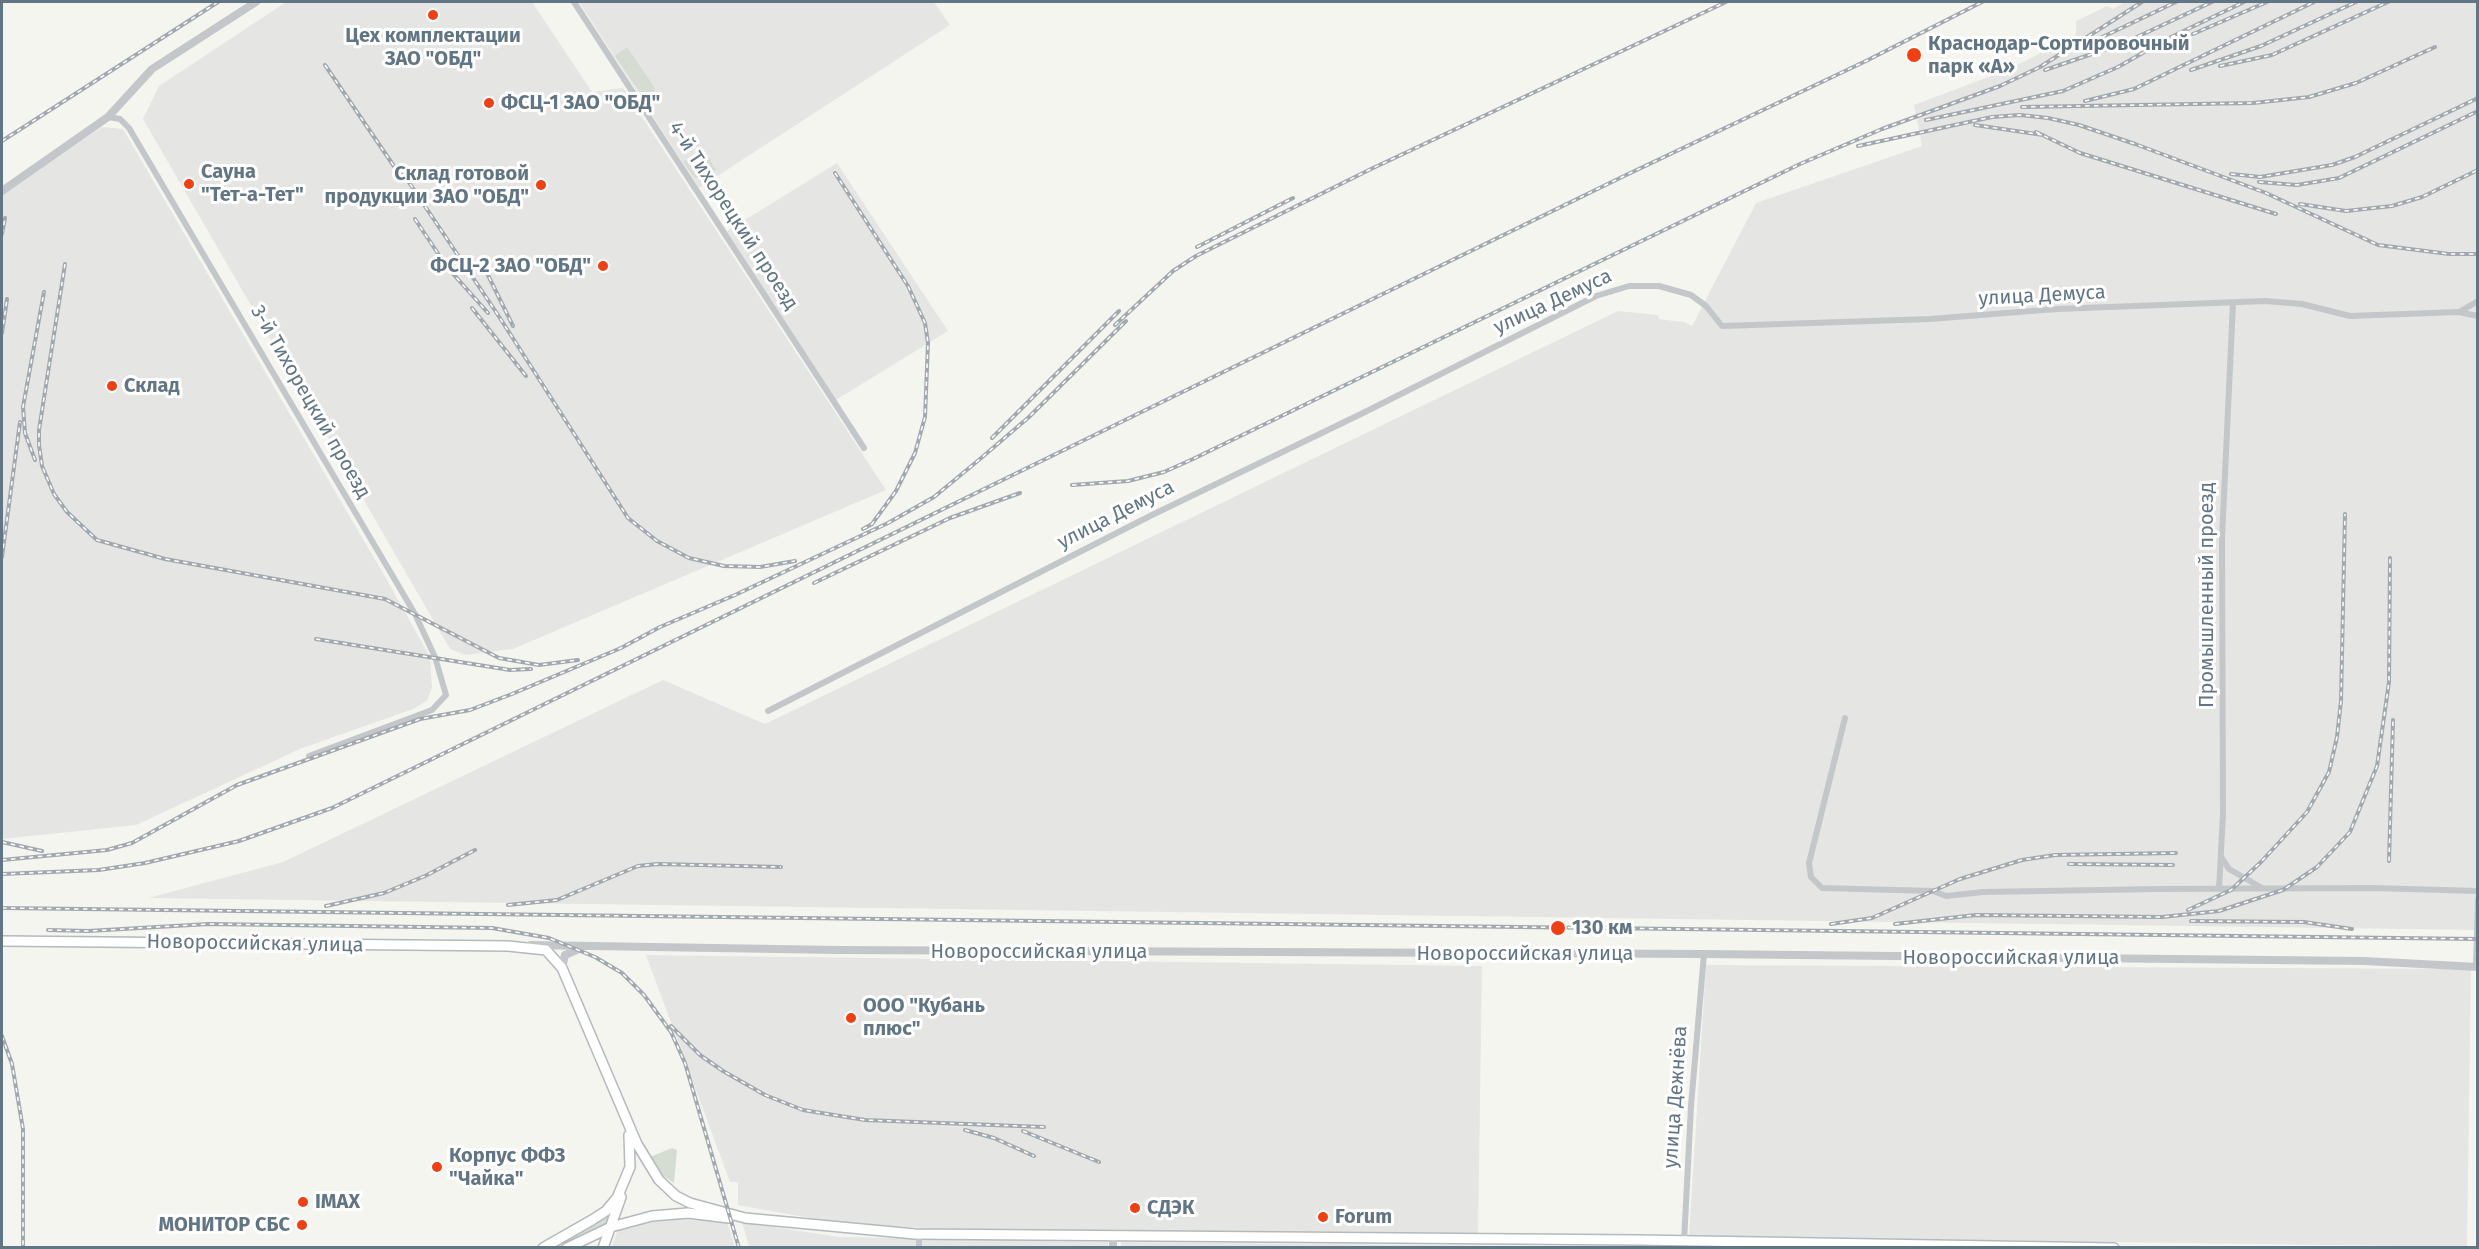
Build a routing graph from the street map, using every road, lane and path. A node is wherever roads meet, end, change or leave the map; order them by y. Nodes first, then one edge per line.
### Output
1 (256, 2) edge
2 (574, 2) edge
3 (108, 117) junction
4 (2, 191) edge
5 (2478, 302) edge
6 (2233, 303) junction
7 (2458, 312) junction
8 (2478, 314) edge
9 (864, 448) dead end
10 (768, 711) dead end
11 (1845, 717) dead end
12 (309, 756) dead end
13 (2221, 856) junction
14 (2219, 889) junction
15 (2268, 890) junction
16 (2478, 891) edge
17 (2478, 900) edge
18 (2, 941) edge
19 (601, 945) junction
20 (508, 946) junction
21 (1704, 954) junction
22 (2477, 966) edge
23 (562, 968) junction
24 (627, 1121) junction
25 (625, 1183) junction
26 (676, 1196) junction
27 (675, 1213) junction
28 (790, 1224) junction
29 (611, 1227) junction
30 (919, 1235) junction
31 (1113, 1241) edge
32 (1684, 1241) junction
33 (1640, 1243) edge
34 (1960, 1246) edge
35 (543, 1248) edge
36 (567, 1248) edge
37 (603, 1248) edge
38 (919, 1248) edge
39 (2008, 1248) edge
40 (2114, 1248) edge

1 - 3 street
2 - 9 street, 4-й Тихорецкий проезд
3 - 4 street
3 - 12 street, 3-й Тихорецкий проезд
5 - 7 street
5 - 8 street
6 - 7 street, улица Демуса
6 - 10 street, улица Демуса
6 - 13 street, Промышленный проезд
7 - 8 street
11 - 14 street
13 - 14 street, Промышленный проезд
13 - 15 street
14 - 15 street
15 - 16 street
17 - 22 street, Новороссийская улица
18 - 20 main road, Новороссийская улица
19 - 20 street, Новороссийская улица
19 - 21 street, Новороссийская улица
19 - 23 street
20 - 23 main road, Новороссийская улица
21 - 22 street, Новороссийская улица
21 - 32 street, улица Дежнёва
23 - 24 main road, Новороссийская улица
24 - 25 main road
24 - 26 main road, Новороссийская улица
25 - 29 main road
25 - 35 main road
26 - 27 main road
26 - 28 main road
27 - 28 main road
27 - 29 main road
28 - 30 main road
29 - 36 main road
29 - 37 main road
30 - 31 main road
30 - 38 street
31 - 33 main road
32 - 33 main road
32 - 34 main road
34 - 39 main road
34 - 40 main road

